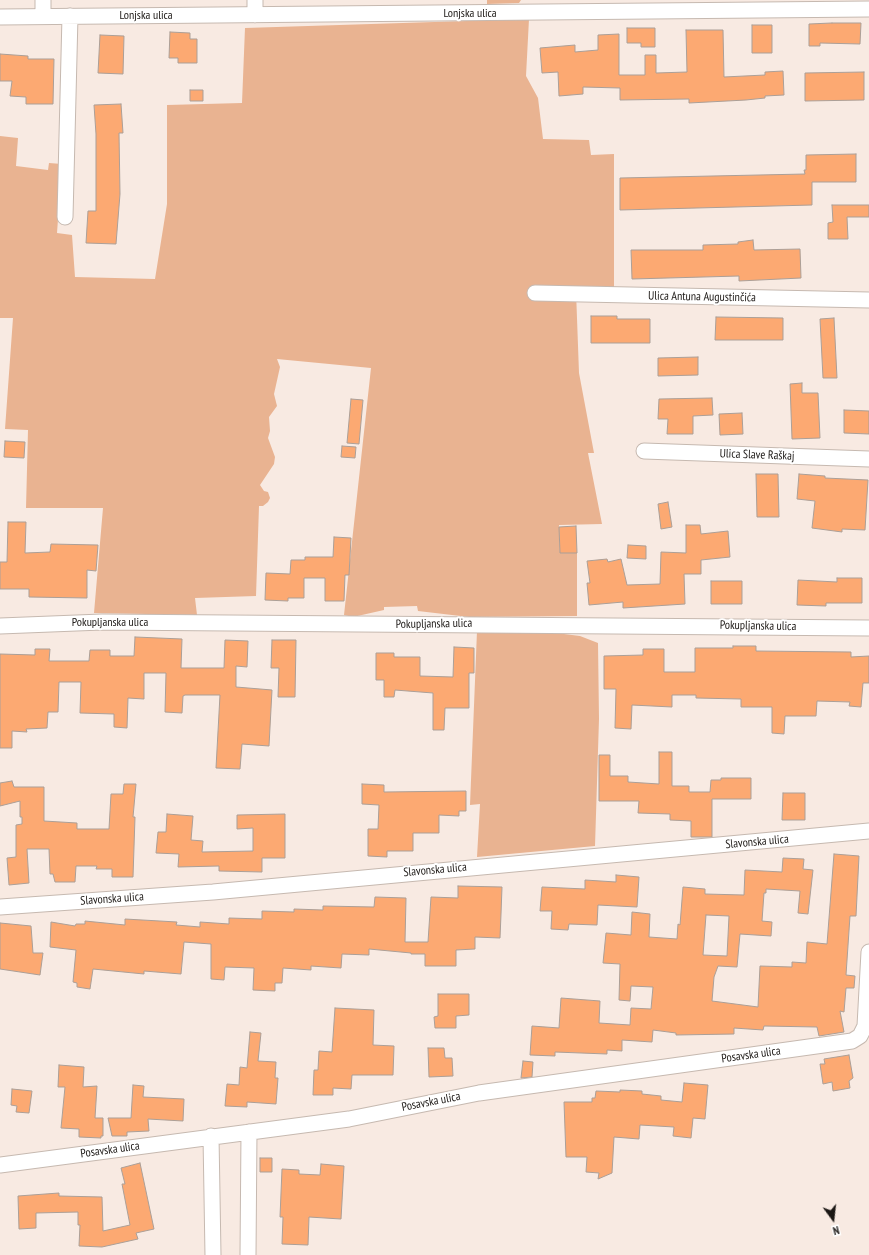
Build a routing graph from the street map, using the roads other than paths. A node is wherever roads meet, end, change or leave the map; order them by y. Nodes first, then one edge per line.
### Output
1 (43, 0) edge
2 (255, 0) edge
3 (804, 5) edge
4 (529, 7) edge
5 (869, 9) edge
6 (255, 15) junction
7 (43, 16) junction
8 (70, 16) junction
9 (0, 17) edge
10 (65, 217) dead end
11 (535, 293) dead end
12 (869, 300) edge
13 (644, 451) dead end
14 (869, 459) edge
15 (0, 626) edge
16 (869, 628) edge
17 (869, 831) edge
18 (0, 907) edge
19 (869, 952) edge
20 (249, 1132) junction
21 (211, 1136) junction
22 (0, 1165) edge
23 (213, 1255) edge
24 (248, 1255) edge

1 - 7 street
2 - 6 street
3 - 4 street, Lonjska ulica
3 - 5 street, Lonjska ulica
4 - 6 street, Lonjska ulica
6 - 8 street, Lonjska ulica
7 - 8 street, Lonjska ulica
7 - 9 street, Lonjska ulica
8 - 10 street
11 - 12 street, Ulica Antuna Augustinčića
13 - 14 street, Ulica Slave Raškaj
15 - 16 street, Pokupljanska ulica
17 - 18 street, Slavonska ulica
19 - 20 street, Posavska ulica
20 - 21 street, Posavska ulica
20 - 24 street
21 - 22 street, Posavska ulica
21 - 23 street

